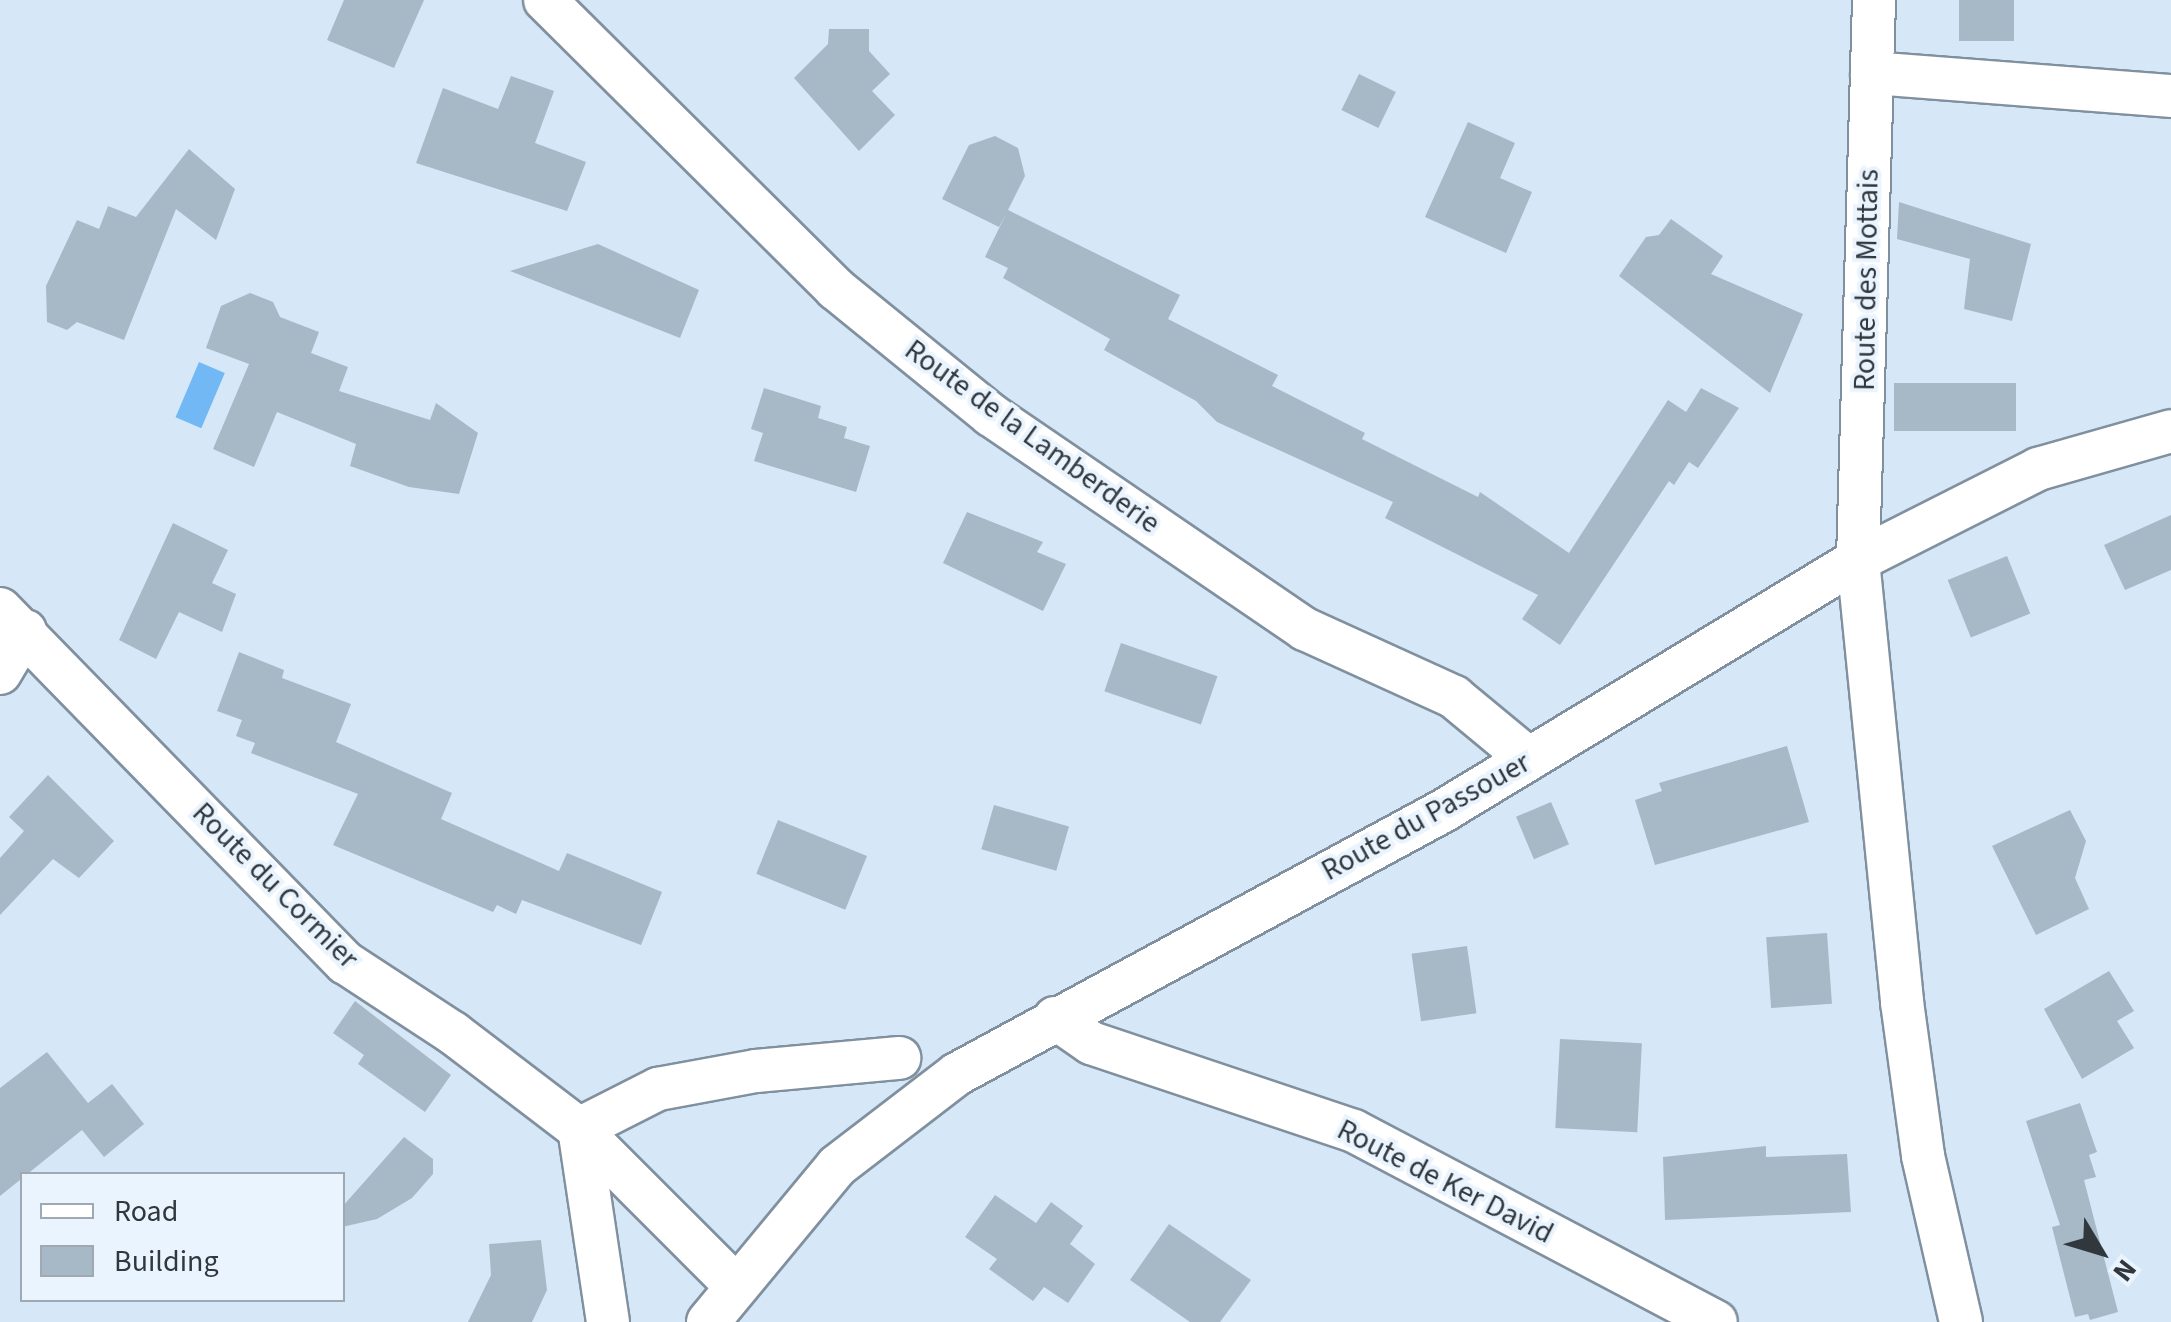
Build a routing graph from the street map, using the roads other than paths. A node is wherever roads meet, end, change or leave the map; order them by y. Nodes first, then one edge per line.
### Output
1 (545, 0) edge
2 (1874, 0) edge
3 (1872, 73) junction
4 (2171, 96) edge
5 (2171, 431) edge
6 (1858, 560) junction
7 (12, 620) edge
8 (0, 673) edge
9 (1529, 759) junction
10 (1054, 1018) junction
11 (899, 1058) dead end
12 (579, 1129) junction
13 (734, 1284) junction
14 (608, 1322) edge
15 (708, 1322) edge
16 (1716, 1322) edge
17 (1961, 1322) edge

1 - 9 street, Route de la Lamberderie
2 - 3 street, Route des Mottais
3 - 4 street
3 - 6 street, Route des Mottais
5 - 6 street, Route du Passouer
6 - 9 street, Route du Passouer
6 - 17 street, Route des Mottais
7 - 8 street
7 - 12 street, Route du Cormier
9 - 10 street, Route du Passouer
10 - 13 street, Route du Passouer
10 - 16 street, Route de Ker David
11 - 12 street
12 - 13 street, Route du Cormier
12 - 14 street
13 - 15 street, Route du Passouer

